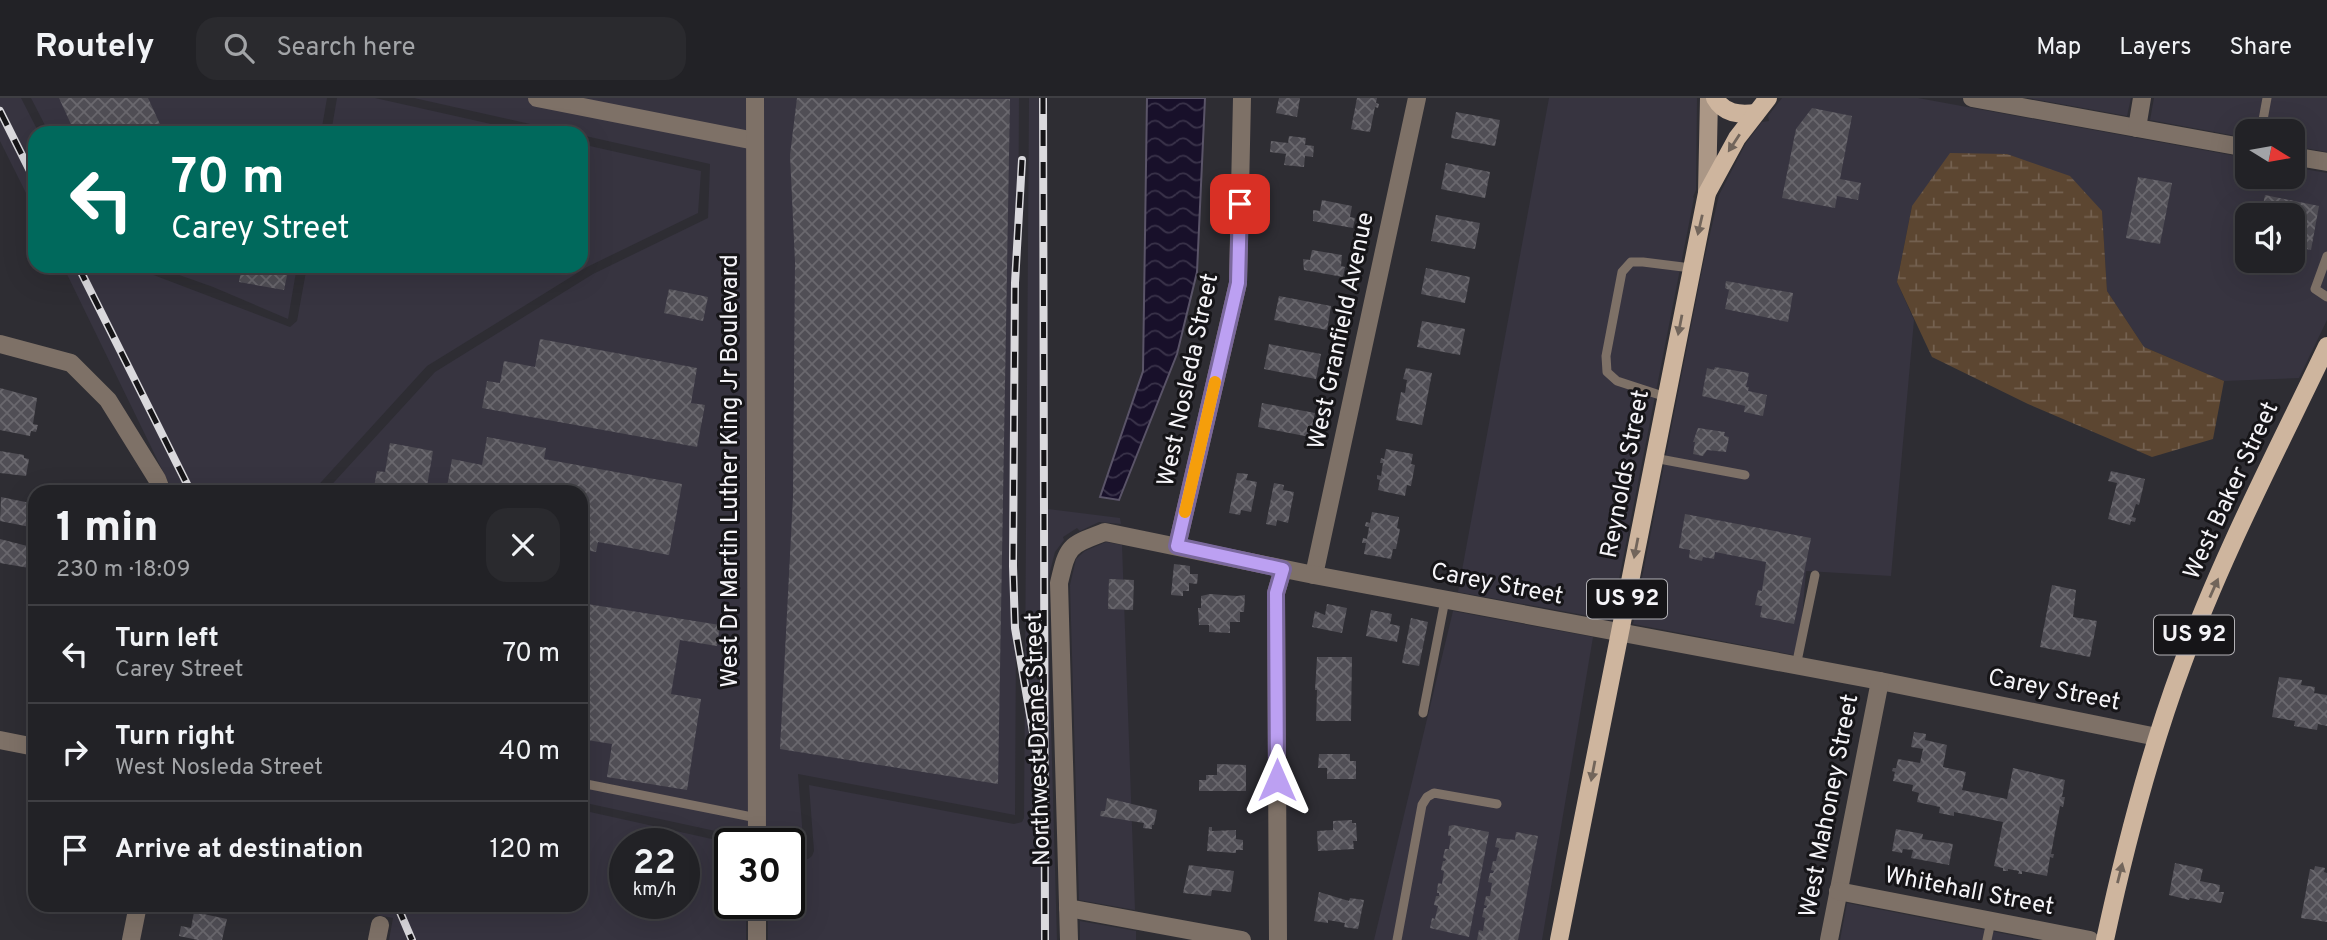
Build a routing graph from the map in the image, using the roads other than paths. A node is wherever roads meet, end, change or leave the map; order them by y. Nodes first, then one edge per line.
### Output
1 (537, 98) edge
2 (755, 98) edge
3 (1242, 98) edge
4 (1418, 98) edge
5 (1709, 98) edge
6 (1715, 98) edge
7 (1768, 98) edge
8 (1972, 98) edge
9 (2142, 98) edge
10 (2267, 98) edge
11 (1756, 113) junction
12 (2263, 119) edge
13 (2137, 128) junction
14 (755, 141) junction
15 (2235, 146) edge
16 (2305, 159) edge
17 (2327, 163) edge
18 (1707, 193) junction
19 (2327, 256) edge
20 (1690, 268) junction
21 (2327, 297) edge
22 (0, 344) edge
23 (2327, 346) edge
24 (1666, 397) junction
25 (1654, 458) junction
26 (1745, 475) dead end
27 (159, 485) edge
28 (1078, 542) joint
29 (1177, 546) junction
30 (1283, 569) junction
31 (1314, 575) junction
32 (1815, 575) dead end
33 (1445, 600) junction
34 (1620, 632) junction
35 (1796, 666) junction
36 (1880, 681) junction
37 (1423, 713) dead end
38 (2157, 737) junction
39 (0, 740) edge
40 (28, 746) edge
41 (588, 784) edge
42 (1497, 804) dead end
43 (757, 818) junction
44 (757, 828) edge
45 (1838, 891) junction
46 (1068, 908) junction
47 (137, 912) edge
48 (757, 919) edge
49 (1991, 921) junction
50 (131, 940) edge
51 (757, 940) edge
52 (1069, 940) edge
53 (1242, 940) edge
54 (1278, 940) edge
55 (1397, 940) edge
56 (1559, 940) edge
57 (1829, 940) edge
58 (1987, 940) edge
59 (2090, 940) edge
60 (2105, 940) edge

1 - 14 street
2 - 14 street, West Dr Martin Luther King Jr Boulevard
3 - 29 street, West Nosleda Street
4 - 31 street, West Granfield Avenue
5 - 18 main road, Reynolds Street
6 - 11 main road
7 - 11 main road, US 92
8 - 13 street
9 - 13 street
10 - 12 lane
11 -> 18 main road, US 92
13 - 15 street
14 - 43 street, West Dr Martin Luther King Jr Boulevard
16 - 17 street
18 -> 20 main road, Reynolds Street / US 92
19 - 21 lane
20 -> 24 main road, Reynolds Street / US 92
20 - 24 lane
22 - 27 street
38 -> 23 main road, West Baker Street / US 92
24 - 25 main road, Reynolds Street / US 92
25 - 26 lane
25 -> 34 main road, Reynolds Street / US 92
28 - 29 street, Carey Street
28 - 46 street, Northwest Drane Street
29 - 30 street, Carey Street
30 - 31 street, Carey Street
30 - 54 street
31 - 33 street, Carey Street
32 - 35 lane
33 - 34 street, Carey Street
33 - 37 lane
34 - 35 street, Carey Street
34 -> 56 main road, Reynolds Street / US 92
35 - 36 street, Carey Street
36 - 38 street, Carey Street
36 - 45 street, West Mahoney Street
60 -> 38 main road, West Baker Street / US 92
39 - 40 street
41 - 43 lane
42 - 55 lane
43 - 44 street, West Dr Martin Luther King Jr Boulevard
45 - 49 street, Whitehall Street
45 - 57 street, West Mahoney Street
46 - 52 street, Northwest Drane Street
46 - 53 street
47 - 50 street
48 - 51 street
49 - 58 lane
49 - 59 street, Whitehall Street

